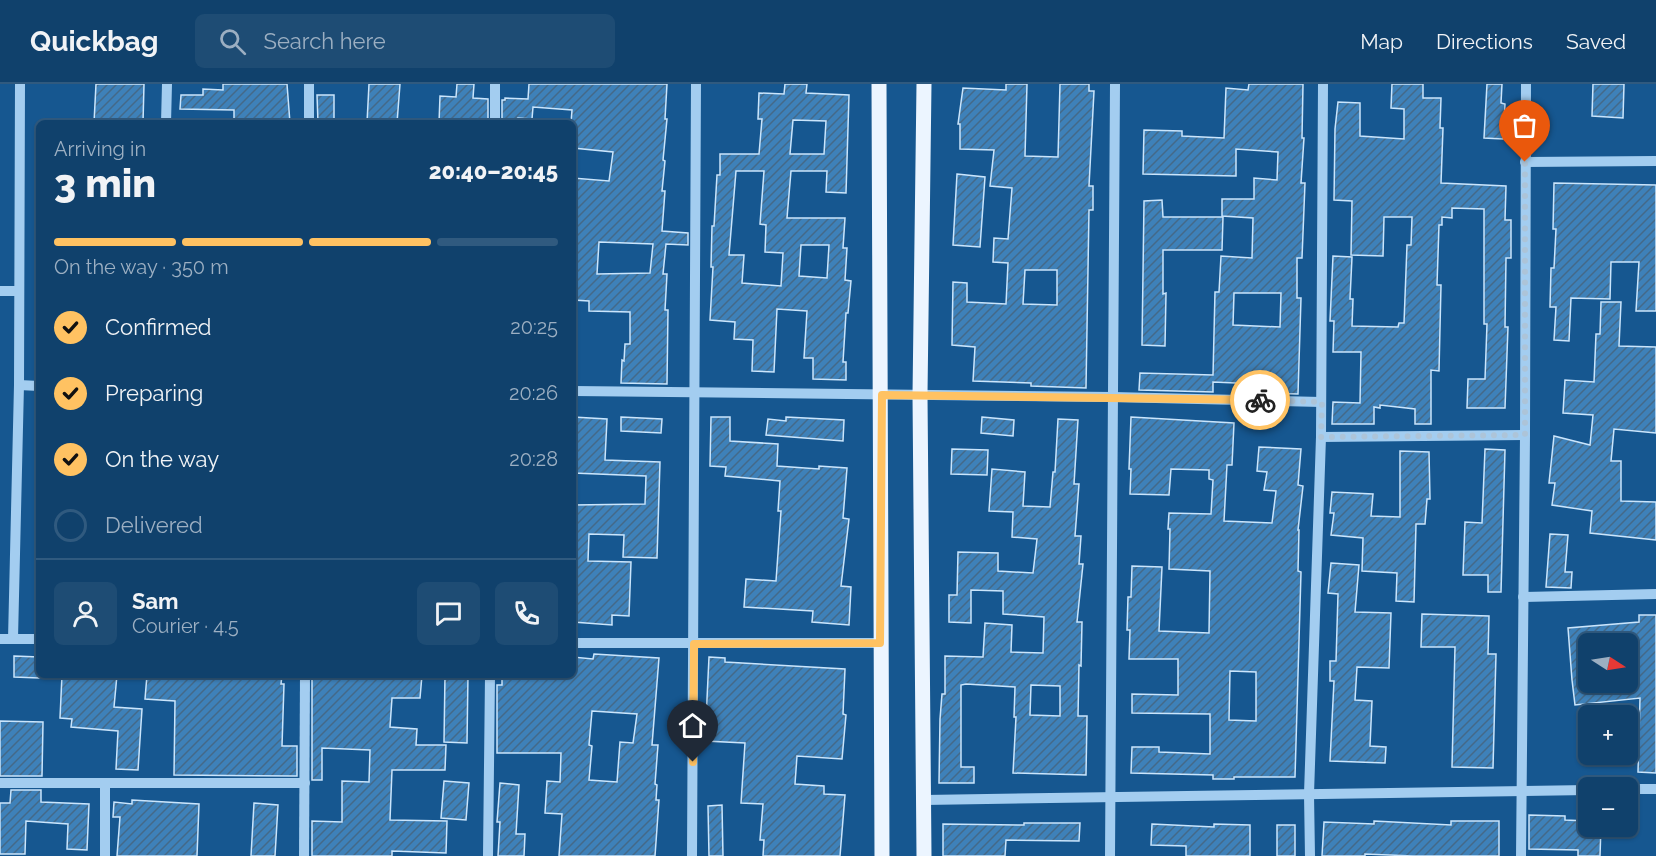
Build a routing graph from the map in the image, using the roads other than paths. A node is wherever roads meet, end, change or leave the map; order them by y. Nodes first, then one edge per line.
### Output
1 (20, 84) edge
2 (167, 84) edge
3 (309, 84) edge
4 (495, 84) edge
5 (696, 84) edge
6 (879, 84) edge
7 (924, 84) edge
8 (1114, 84) edge
9 (1323, 84) edge
10 (1526, 84) edge
11 (166, 120) edge
12 (309, 120) edge
13 (495, 120) edge
14 (1656, 161) edge
15 (1525, 162) junction
16 (0, 291) edge
17 (18, 291) junction
18 (19, 385) junction
19 (36, 386) edge
20 (576, 391) edge
21 (695, 393) junction
22 (882, 395) junction
23 (920, 395) junction
24 (1113, 397) junction
25 (1322, 402) junction
26 (1525, 435) junction
27 (1321, 437) junction
28 (1656, 594) edge
29 (1523, 597) junction
30 (0, 639) edge
31 (13, 639) junction
32 (36, 639) edge
33 (880, 643) junction
34 (576, 644) edge
35 (694, 644) junction
36 (305, 678) edge
37 (490, 678) edge
38 (0, 783) edge
39 (305, 783) junction
40 (105, 784) junction
41 (1638, 789) edge
42 (1656, 789) edge
43 (1521, 790) junction
44 (1578, 790) edge
45 (1309, 794) junction
46 (1111, 798) junction
47 (924, 800) junction
48 (105, 856) edge
49 (304, 856) edge
50 (488, 856) edge
51 (692, 856) edge
52 (882, 856) edge
53 (924, 856) edge
54 (1110, 856) edge
55 (1310, 856) edge
56 (1521, 856) edge

1 - 17 street
2 - 11 street
3 - 12 street
4 - 13 street
5 - 21 street
6 - 22 main road
7 - 23 main road
8 - 24 street
9 - 25 street
10 - 15 street
14 - 15 street
15 - 26 street
16 - 17 street
17 - 18 street
18 - 19 street
18 - 31 street
20 - 21 street
21 - 22 street
21 - 35 street
22 - 23 street
22 - 33 main road
23 - 24 street
23 - 47 main road
24 - 25 street
24 - 46 street
25 - 27 street
26 - 27 street
26 - 29 street
27 - 45 street
28 - 29 street
29 - 43 street
30 - 31 street
31 - 32 street
33 - 35 street
33 - 52 main road
34 - 35 street
35 - 51 street
36 - 39 street
37 - 50 street
38 - 40 street
39 - 40 street
39 - 49 street
40 - 48 street
41 - 42 street
43 - 44 street
43 - 45 street
43 - 56 street
45 - 46 street
45 - 55 street
46 - 47 street
46 - 54 street
47 - 53 main road

